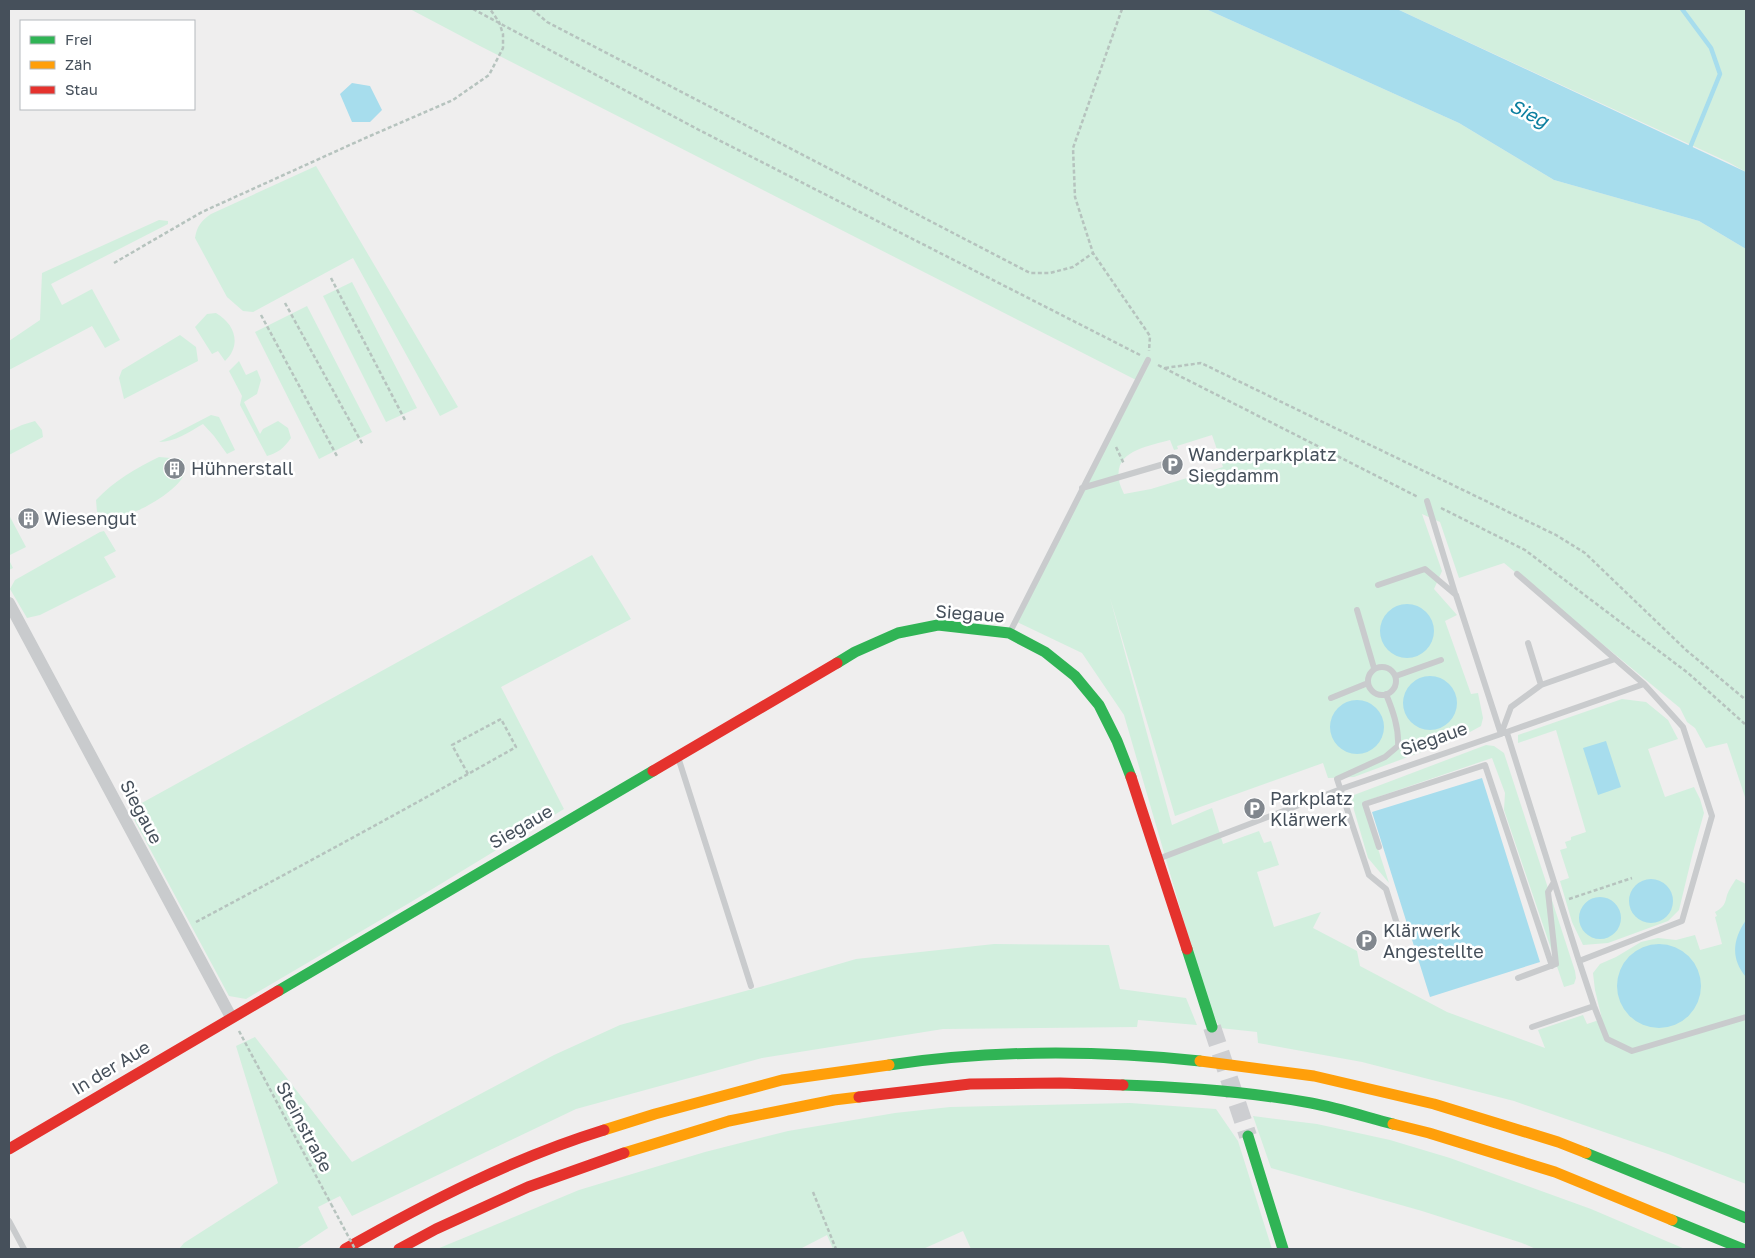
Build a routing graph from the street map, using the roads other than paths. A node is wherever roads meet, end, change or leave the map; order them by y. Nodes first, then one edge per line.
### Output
1 (1148, 360) road end
2 (1164, 464) dead end
3 (1082, 488) junction
4 (1427, 501) road end
5 (1517, 574) dead end
6 (1378, 585) dead end
7 (1456, 594) junction
8 (9, 602) edge
9 (1357, 610) dead end
10 (1010, 633) junction
11 (1528, 643) dead end
12 (1615, 659) junction
13 (1441, 660) dead end
14 (1374, 668) junction
15 (1396, 676) junction
16 (1368, 683) junction
17 (1644, 684) junction
18 (1541, 685) junction
19 (1386, 694) junction
20 (1331, 698) dead end
21 (1504, 733) junction
22 (677, 755) junction
23 (1341, 789) junction
24 (1379, 847) dead end
25 (1157, 859) junction
26 (1554, 882) junction
27 (1398, 927) dead end
28 (1580, 961) junction
29 (1552, 966) junction
30 (1518, 978) dead end
31 (752, 986) dead end
32 (1594, 1006) junction
33 (1746, 1017) edge
34 (231, 1018) junction
35 (1212, 1027) tunnel mouth
36 (1532, 1027) dead end
37 (1248, 1136) tunnel mouth
38 (9, 1149) edge
39 (1746, 1218) edge
40 (9, 1221) edge
41 (24, 1249) edge
42 (344, 1249) edge
43 (399, 1249) edge
44 (1283, 1249) edge
45 (1743, 1249) edge

1 - 3 lane
2 - 3 lane
3 - 10 lane
4 - 7 lane
5 - 12 lane
6 - 7 lane
7 - 21 lane
8 - 34 street, Siegaue
9 - 14 lane
10 - 22 main road, Siegaue
10 - 25 main road, Siegaue
11 - 18 lane
12 - 17 lane
12 - 18 lane
13 - 15 lane
14 - 15 lane
14 - 16 lane
15 - 19 lane
16 - 19 lane
16 - 20 lane
17 - 21 lane, Siegaue
17 - 28 lane
18 - 21 lane
19 - 23 lane
21 - 23 lane, Siegaue
21 - 26 lane
22 - 31 lane
22 - 34 main road, Siegaue
23 - 25 lane, Siegaue
23 - 27 lane
24 - 29 lane
25 - 35 main road, Siegaue
26 - 28 lane
26 - 29 lane
28 - 32 lane
29 - 30 lane
32 - 33 lane
32 - 36 lane
34 - 38 main road, In der Aue
37 - 44 main road
39 - 42 main road
40 - 41 lane
43 - 45 main road

